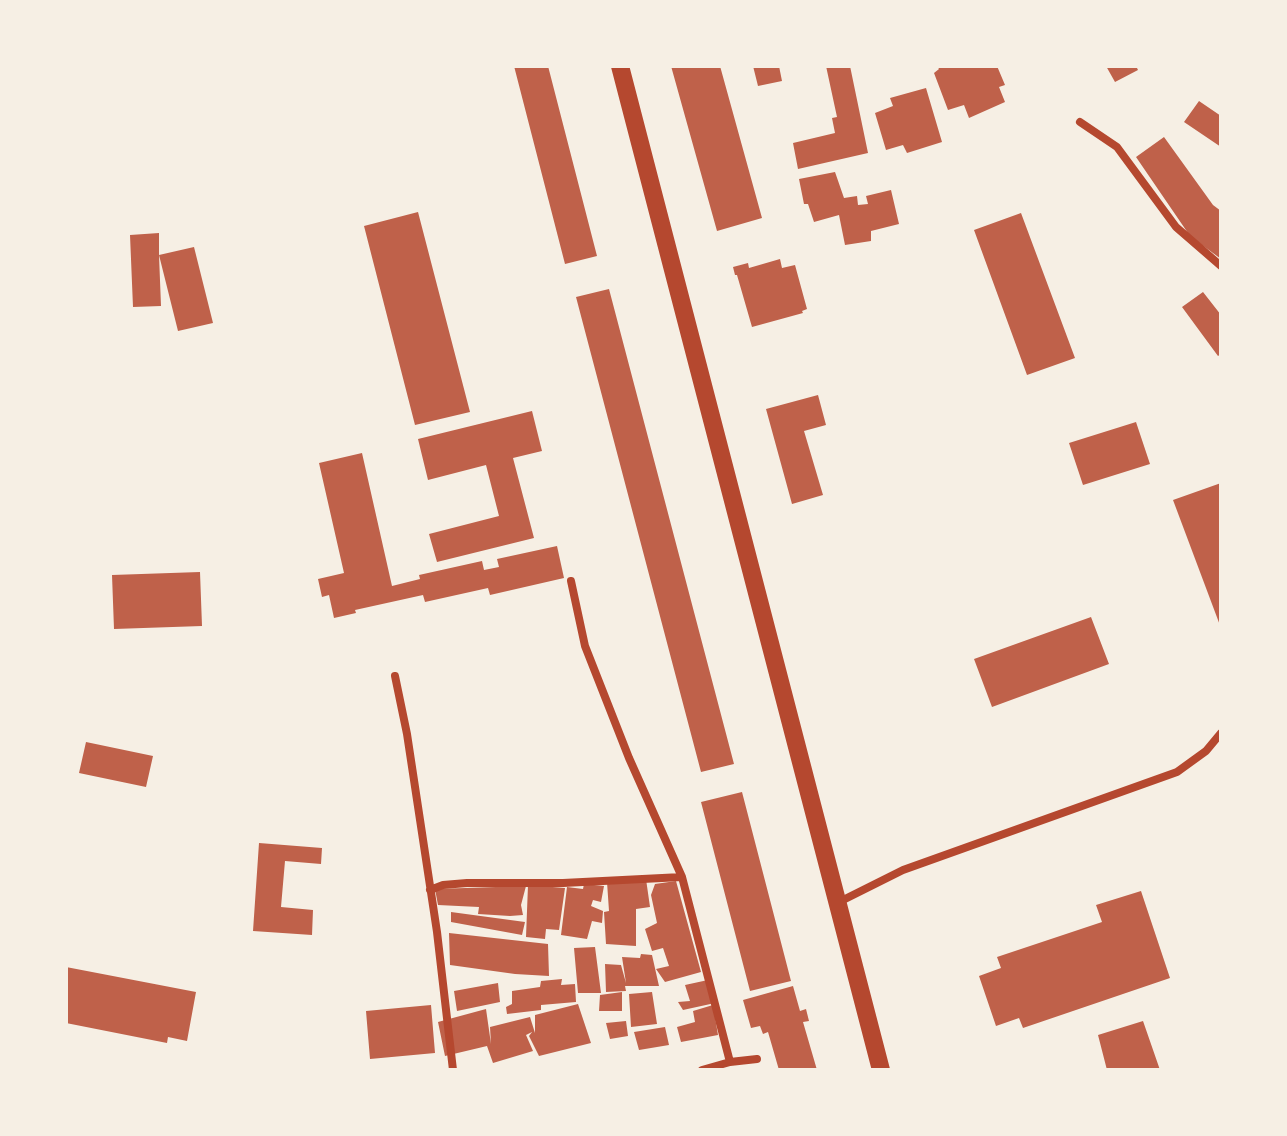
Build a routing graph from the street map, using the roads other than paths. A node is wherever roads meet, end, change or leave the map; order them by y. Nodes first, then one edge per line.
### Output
1 (620, 66) edge
2 (1080, 122) dead end
3 (1221, 266) edge
4 (571, 581) dead end
5 (395, 676) dead end
6 (1221, 733) edge
7 (682, 877) junction
8 (430, 890) junction
9 (838, 903) junction
10 (757, 1059) dead end
11 (730, 1062) junction
12 (453, 1070) edge
13 (702, 1070) edge
14 (881, 1070) edge

1 - 9 highway
2 - 3 street
4 - 7 street
5 - 8 street
6 - 9 street
7 - 8 street
7 - 11 street
8 - 12 street
9 - 14 highway
10 - 11 street
11 - 13 street

